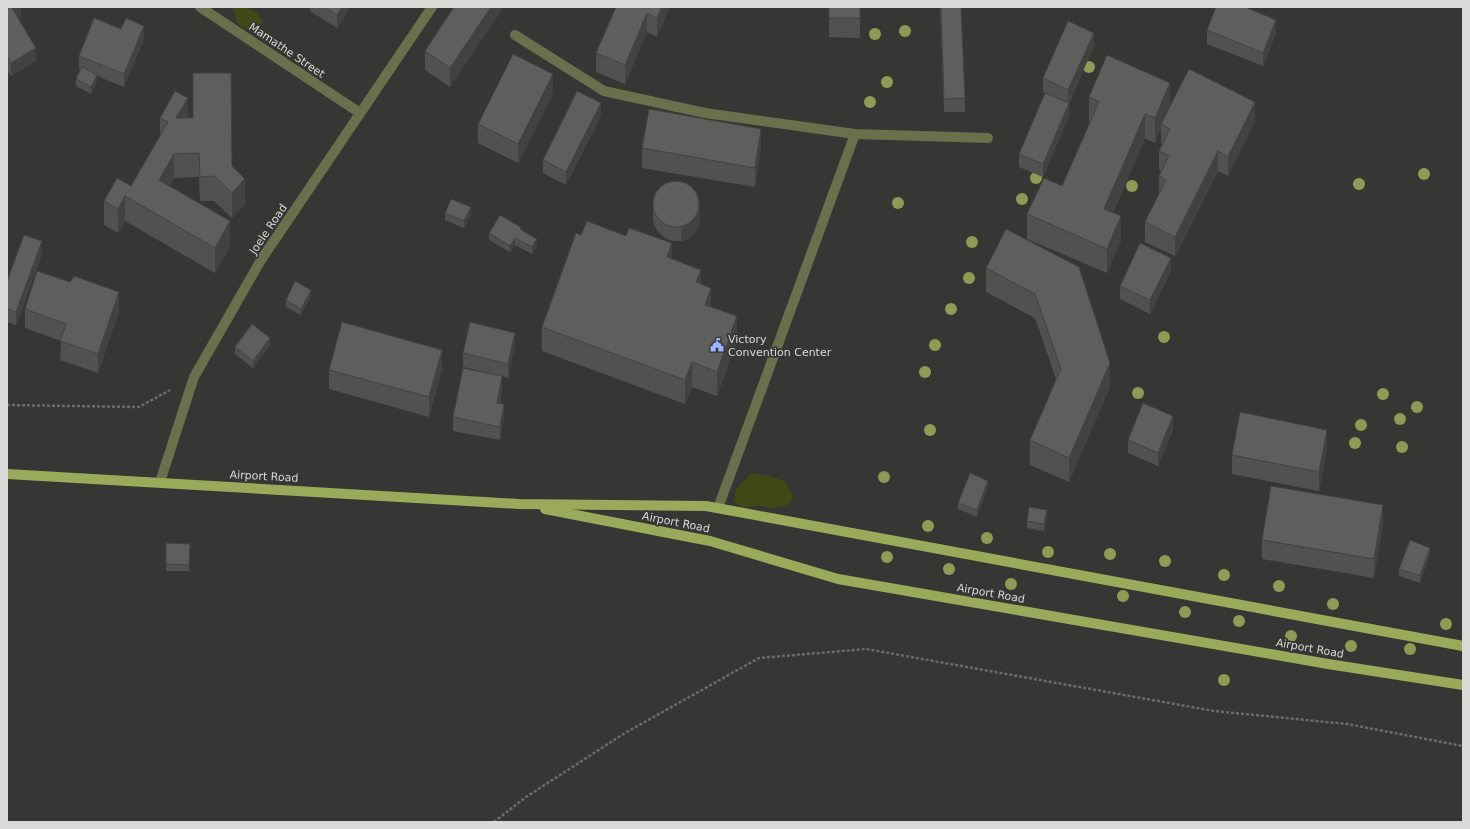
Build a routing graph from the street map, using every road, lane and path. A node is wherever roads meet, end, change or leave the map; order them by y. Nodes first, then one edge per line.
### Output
1 (200, 7) edge
2 (432, 7) edge
3 (515, 35) dead end
4 (360, 113) junction
5 (855, 134) junction
6 (988, 138) dead end
7 (194, 377) junction
8 (7, 405) edge
9 (7, 474) edge
10 (160, 482) junction
11 (519, 504) junction
12 (718, 508) junction
13 (1463, 646) edge
14 (1463, 685) edge
15 (1463, 746) edge
16 (494, 822) edge

1 - 4 street, Mamathe Street
2 - 4 street, Joele Road
3 - 5 street
4 - 7 street, Joele Road
5 - 6 street
5 - 12 street
7 - 8 path
7 - 10 street, Joele Road
9 - 10 main road, Airport Road
10 - 11 main road, Airport Road
11 - 12 main road, Airport Road
11 - 14 main road, Airport Road
12 - 13 main road, Airport Road
15 - 16 path

